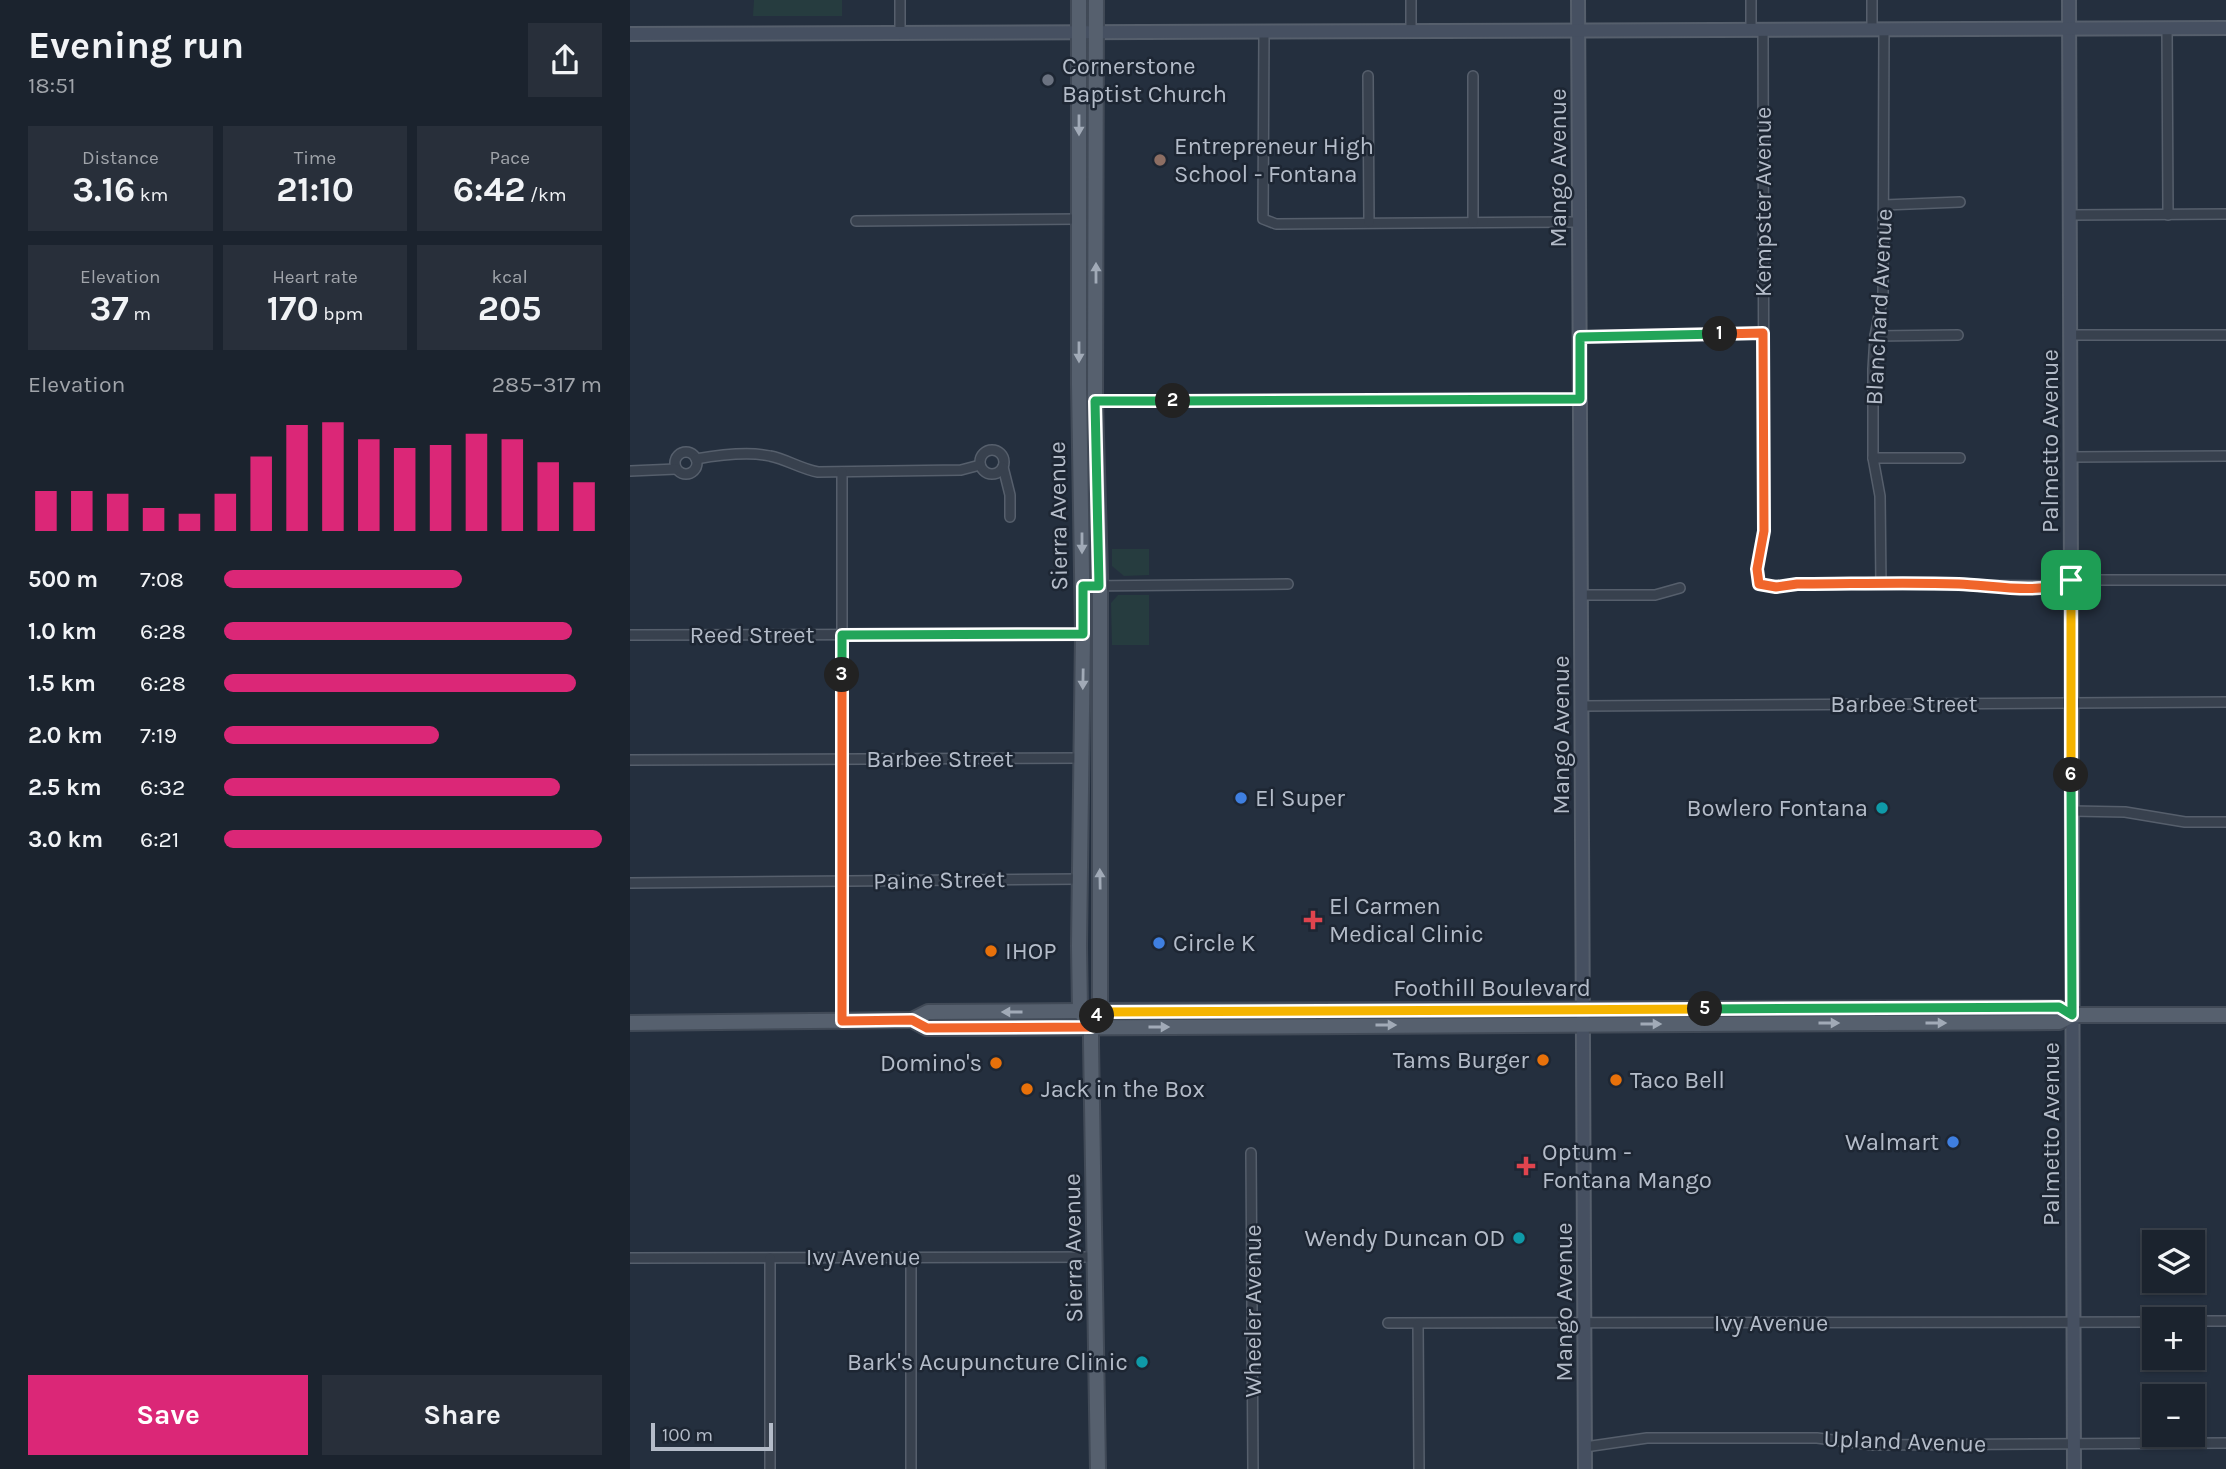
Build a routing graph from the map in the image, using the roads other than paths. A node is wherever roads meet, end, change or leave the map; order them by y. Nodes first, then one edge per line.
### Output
1 (900, 0) edge
2 (1079, 0) edge
3 (1096, 0) edge
4 (1410, 0) edge
5 (1578, 0) edge
6 (1751, 0) edge
7 (1872, 0) edge
8 (2068, 0) edge
9 (2226, 28) edge
10 (2069, 29) junction
11 (2167, 29) junction
12 (1757, 30) junction
13 (1878, 30) junction
14 (1411, 31) junction
15 (1578, 31) junction
16 (1079, 32) junction
17 (1096, 32) junction
18 (1264, 32) junction
19 (630, 34) edge
20 (900, 34) junction
21 (1368, 76) dead end
22 (1473, 76) dead end
23 (1960, 202) dead end
24 (1884, 205) junction
25 (2226, 214) edge
26 (2070, 215) junction
27 (2168, 215) junction
28 (1080, 219) junction
29 (856, 221) dead end
30 (1369, 222) junction
31 (1474, 222) junction
32 (1579, 222) junction
33 (1763, 333) junction
34 (1958, 335) dead end
35 (2070, 335) junction
36 (2226, 335) edge
37 (1875, 336) junction
38 (1580, 337) junction
39 (1580, 399) junction
40 (1095, 401) junction
41 (2226, 456) edge
42 (2071, 457) junction
43 (1873, 458) junction
44 (1960, 458) dead end
45 (696, 459) junction
46 (980, 465) junction
47 (1003, 467) junction
48 (676, 469) junction
49 (630, 471) edge
50 (842, 472) junction
51 (1010, 517) dead end
52 (2071, 580) junction
53 (2226, 580) edge
54 (1288, 584) dead end
55 (1881, 584) junction
56 (1083, 586) junction
57 (1099, 586) junction
58 (1680, 588) dead end
59 (1581, 594) junction
60 (1083, 634) junction
61 (630, 635) edge
62 (842, 635) junction
63 (2226, 702) edge
64 (2071, 703) junction
65 (1582, 706) junction
66 (1082, 758) junction
67 (842, 759) junction
68 (630, 760) edge
69 (2071, 811) junction
70 (2226, 822) edge
71 (1079, 879) junction
72 (842, 881) junction
73 (630, 883) edge
74 (1080, 1011) junction
75 (1100, 1012) junction
76 (2072, 1015) junction
77 (2226, 1015) edge
78 (1802, 1016) junction
79 (1583, 1017) junction
80 (912, 1020) junction
81 (842, 1021) junction
82 (630, 1023) edge
83 (1091, 1027) junction
84 (1251, 1153) dead end
85 (911, 1257) junction
86 (1096, 1257) junction
87 (630, 1258) edge
88 (770, 1258) junction
89 (2205, 1321) edge
90 (2226, 1321) edge
91 (2073, 1322) junction
92 (2142, 1322) edge
93 (1388, 1323) dead end
94 (1585, 1323) junction
95 (1418, 1324) junction
96 (2226, 1443) edge
97 (2074, 1444) junction
98 (1585, 1447) junction
99 (770, 1469) edge
100 (911, 1469) edge
101 (1098, 1469) edge
102 (1253, 1469) edge
103 (1419, 1469) edge
104 (1585, 1469) edge
105 (2074, 1469) edge

1 - 20 street
2 - 16 main road, Sierra Avenue
3 - 17 main road, Sierra Avenue
4 - 14 street
5 - 15 street, Mango Avenue
6 - 12 street, Kempster Avenue
7 - 13 street, Blanchard Avenue
8 - 10 street, Palmetto Avenue
9 - 11 street
10 - 11 street
10 - 13 street
10 - 26 street, Palmetto Avenue
11 - 27 street
12 - 13 street
12 - 15 street
12 - 33 street, Kempster Avenue
13 - 24 street, Blanchard Avenue
14 - 15 street
14 - 18 street
15 - 32 street, Mango Avenue
16 - 17 street
16 - 20 street
16 -> 28 main road, Sierra Avenue
17 - 18 street
40 -> 17 main road, Sierra Avenue
18 - 30 street
19 - 20 street
21 - 30 street
22 - 31 street
23 - 24 street
24 - 37 street, Blanchard Avenue
25 - 27 street
26 - 27 street
26 - 35 street, Palmetto Avenue
28 - 29 street
28 -> 56 main road, Sierra Avenue
30 - 31 street
31 - 32 street
32 - 38 street, Mango Avenue
33 - 38 street
33 - 55 street, Kempster Avenue
34 - 37 street
35 - 36 street
35 - 42 street, Palmetto Avenue
37 - 43 street, Blanchard Avenue
38 - 39 street, Mango Avenue
39 - 40 street
39 - 59 street, Mango Avenue
40 - 57 main road, Sierra Avenue
41 - 42 street
42 - 52 street, Palmetto Avenue
43 - 44 street
43 - 55 street, Blanchard Avenue
45 - 48 street
45 - 48 street
45 - 50 street
46 - 47 street
46 - 47 street
46 - 50 street
47 - 51 street
48 - 49 street
50 - 62 street
52 - 53 street
52 - 55 street
52 - 64 street, Palmetto Avenue
54 - 57 street
56 - 57 street
56 - 60 main road, Sierra Avenue
75 -> 57 main road, Sierra Avenue
58 - 59 street
59 - 65 street, Mango Avenue
60 - 62 street, Reed Street
60 -> 66 main road, Sierra Avenue
61 - 62 street, Reed Street
62 - 67 street
63 - 64 street, Barbee Street
64 - 65 street, Barbee Street
64 - 69 street, Palmetto Avenue
65 - 79 street, Mango Avenue
66 - 67 street, Barbee Street
66 - 71 main road, Sierra Avenue
67 - 68 street, Barbee Street
67 - 72 street
69 - 70 street
69 - 76 street, Palmetto Avenue
71 - 72 street, Paine Street
71 - 74 main road, Sierra Avenue
72 - 73 street, Paine Street
72 - 81 street
74 - 75 main road, Foothill Boulevard
74 -> 80 main road, Foothill Boulevard
74 - 83 main road
75 - 79 main road, Foothill Boulevard
75 - 83 main road
76 - 77 main road, Foothill Boulevard
76 - 78 main road, Foothill Boulevard
76 - 91 street, Palmetto Avenue
78 - 79 main road, Foothill Boulevard
79 -> 78 main road, Foothill Boulevard
83 -> 79 main road, Foothill Boulevard
79 - 94 street, Mango Avenue
80 - 81 main road, Foothill Boulevard
80 - 83 main road, Foothill Boulevard
81 - 82 main road, Foothill Boulevard
83 - 86 main road, Sierra Avenue
84 - 102 street, Wheeler Avenue
85 - 86 street, Ivy Avenue
85 - 88 street, Ivy Avenue
85 - 100 street
86 - 101 main road, Sierra Avenue
87 - 88 street, Ivy Avenue
88 - 99 street
89 - 90 street
91 - 92 street, Ivy Avenue
91 - 94 street, Ivy Avenue
91 - 97 street, Palmetto Avenue
93 - 95 street, Ivy Avenue
94 - 95 street, Ivy Avenue
94 - 98 street, Mango Avenue
95 - 103 street
96 - 97 street, Upland Avenue
97 - 98 street, Upland Avenue
97 - 105 street, Palmetto Avenue
98 - 104 street, Mango Avenue

